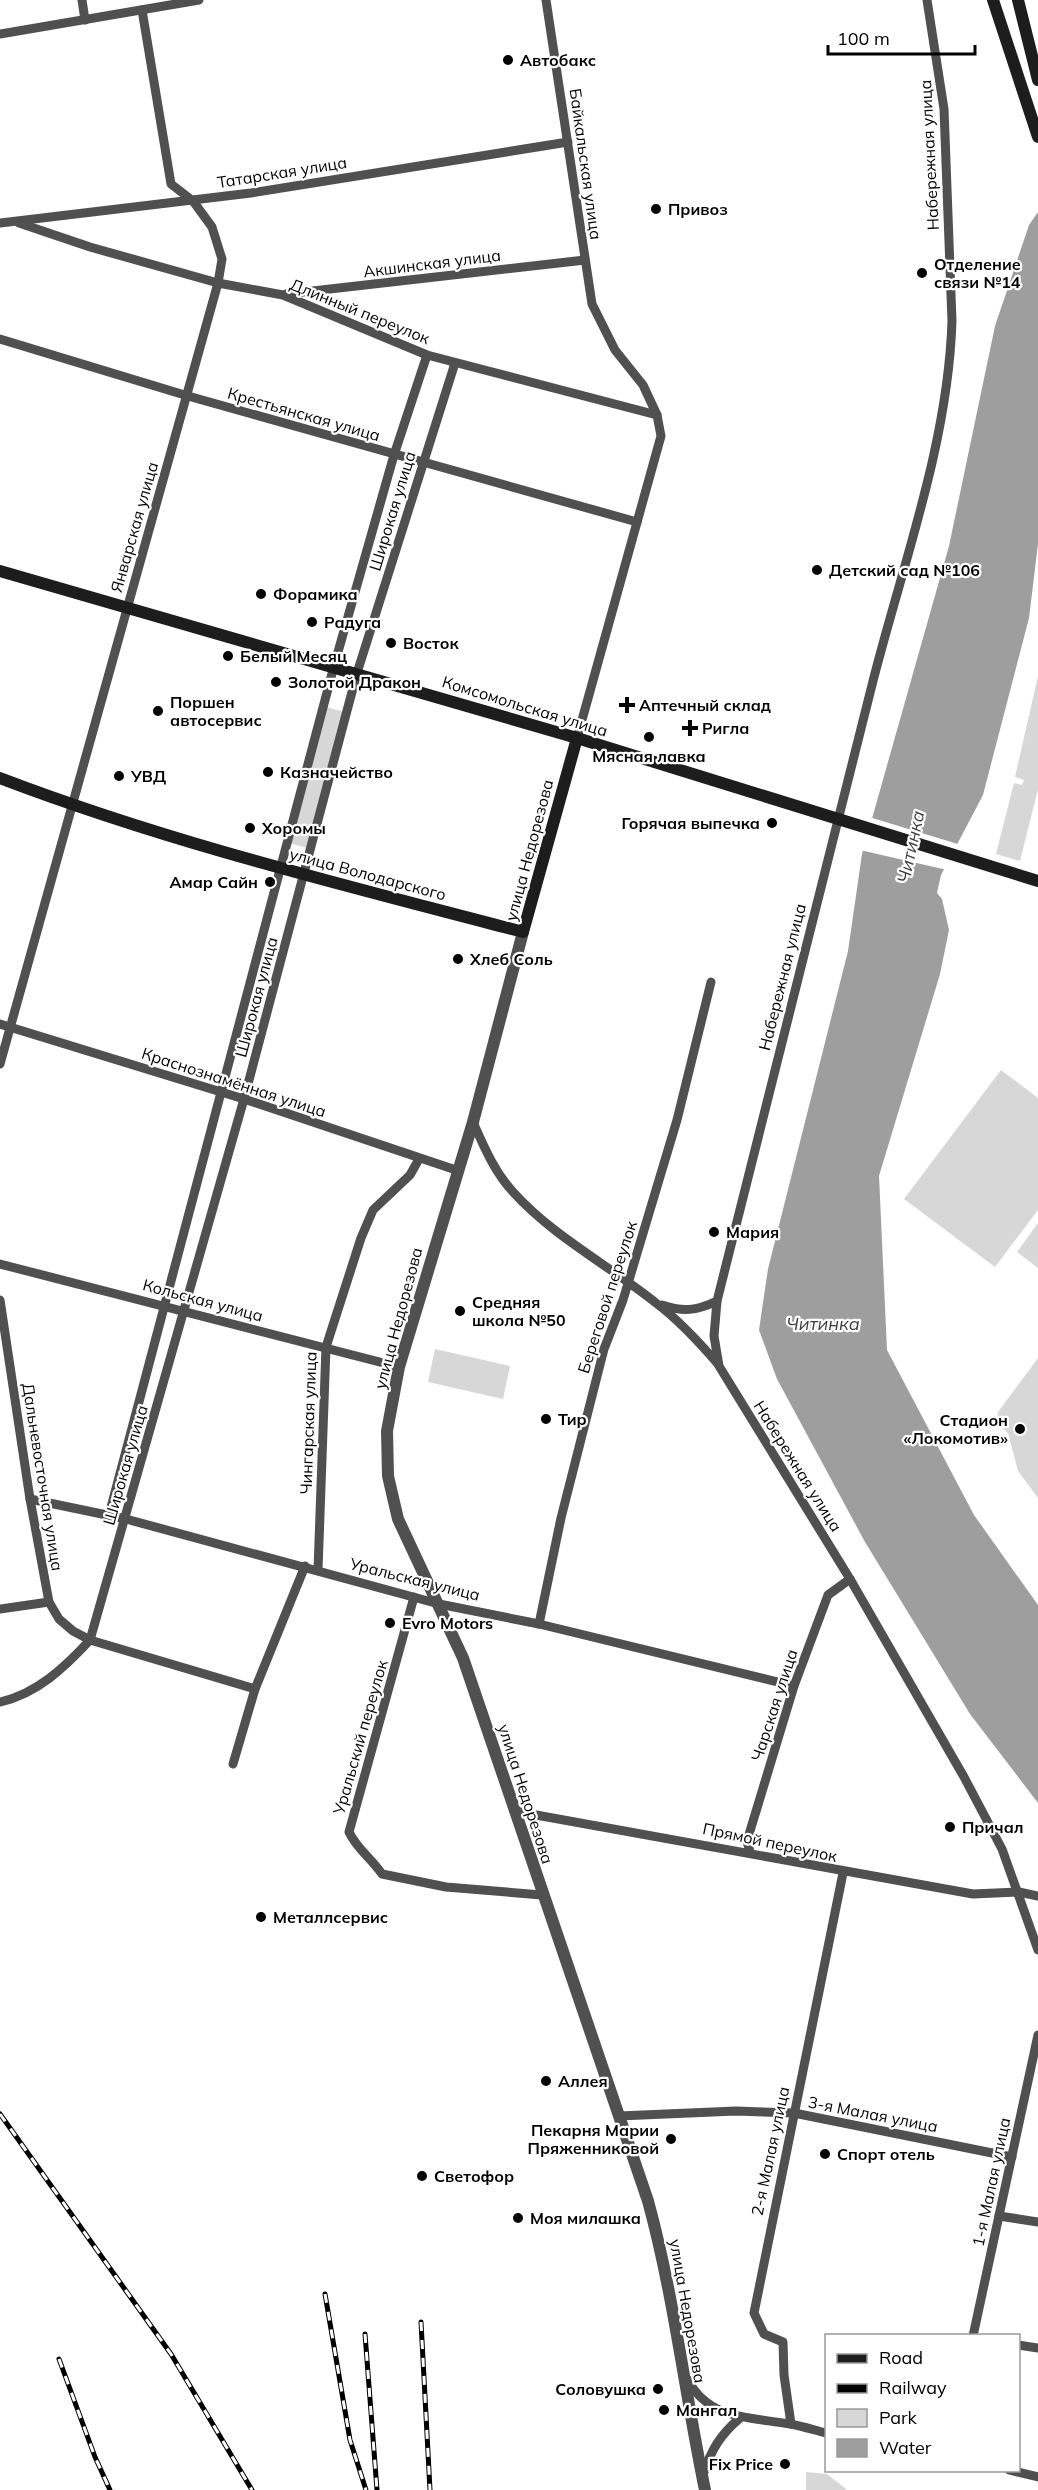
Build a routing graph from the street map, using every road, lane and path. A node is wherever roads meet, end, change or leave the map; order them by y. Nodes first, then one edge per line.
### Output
1 (82, 0) edge
2 (193, 0) edge
3 (546, 0) edge
4 (927, 0) edge
5 (993, 0) edge
6 (1018, 0) edge
7 (142, 10) junction
8 (85, 20) junction
9 (0, 34) edge
10 (1038, 80) edge
11 (1038, 137) edge
12 (568, 142) junction
13 (193, 201) junction
14 (0, 223) edge
15 (19, 223) junction
16 (585, 260) junction
17 (218, 283) junction
18 (283, 295) junction
19 (0, 339) edge
20 (427, 355) junction
21 (455, 363) junction
22 (188, 396) junction
23 (657, 415) junction
24 (394, 455) junction
25 (423, 464) junction
26 (637, 522) junction
27 (0, 571) edge
28 (126, 608) junction
29 (334, 666) junction
30 (357, 673) junction
31 (577, 738) junction
32 (0, 778) edge
33 (71, 805) junction
34 (837, 819) junction
35 (281, 869) junction
36 (304, 874) junction
37 (1038, 881) edge
38 (523, 932) junction
39 (711, 982) dead end
40 (0, 1024) edge
41 (11, 1027) junction
42 (0, 1064) edge
43 (222, 1092) junction
44 (244, 1099) junction
45 (473, 1122) junction
46 (419, 1159) junction
47 (459, 1171) junction
48 (0, 1264) edge
49 (628, 1282) junction
50 (0, 1300) edge
51 (717, 1302) junction
52 (657, 1303) junction
53 (166, 1305) junction
54 (184, 1310) junction
55 (326, 1347) junction
56 (399, 1366) junction
57 (719, 1366) junction
58 (30, 1499) junction
59 (109, 1515) junction
60 (126, 1519) junction
61 (305, 1566) junction
62 (318, 1570) junction
63 (850, 1579) junction
64 (414, 1597) junction
65 (49, 1602) junction
66 (439, 1604) junction
67 (0, 1609) edge
68 (539, 1624) junction
69 (90, 1640) junction
70 (794, 1686) junction
71 (255, 1689) junction
72 (0, 1702) edge
73 (233, 1764) dead end
74 (514, 1811) junction
75 (750, 1852) junction
76 (843, 1872) junction
77 (1019, 1892) junction
78 (542, 1895) junction
79 (1038, 1896) edge
80 (1038, 1950) edge
81 (1038, 2035) edge
82 (794, 2114) junction
83 (619, 2116) junction
84 (1012, 2157) junction
85 (999, 2216) junction
86 (1038, 2222) edge
87 (973, 2334) edge
88 (1020, 2345) edge
89 (1038, 2348) edge
90 (681, 2367) junction
91 (740, 2418) junction
92 (791, 2424) junction
93 (825, 2433) edge
94 (1017, 2472) edge
95 (1038, 2477) edge
96 (703, 2484) edge

1 - 8 street
2 - 7 street
3 - 12 street, Байкальская улица
4 - 34 street, Набережная улица
5 - 11 main road
6 - 10 main road
7 - 8 street
7 - 13 street, Январская улица
8 - 9 street
12 - 13 street, Татарская улица
12 - 16 street, Байкальская улица
13 - 15 street, Татарская улица
13 - 17 street, Январская улица
14 - 15 street, Татарская улица
15 - 17 street, Длинный переулок
16 - 18 street, Акшинская улица
16 - 23 street, улица Недорезова
17 - 18 street, Длинный переулок
17 - 22 street, Январская улица
18 - 20 street, Длинный переулок
19 - 22 street, Крестьянская улица
20 - 21 street, Длинный переулок
20 - 24 street, Широкая улица
21 - 23 street, Длинный переулок
21 - 25 street, Широкая улица
22 - 24 street, Крестьянская улица
22 - 28 street, Январская улица
23 - 26 street, улица Недорезова
24 - 25 street, Крестьянская улица
24 - 29 street, Широкая улица
25 - 26 street, Крестьянская улица
25 - 30 street, Широкая улица
26 - 31 street, улица Недорезова
27 - 28 main road, Комсомольская улица
28 - 29 main road, Комсомольская улица
28 - 33 street, Январская улица
29 - 30 main road, Комсомольская улица
29 - 35 street, Широкая улица
30 - 31 main road, Комсомольская улица
30 - 36 street, Широкая улица
31 - 34 main road, Комсомольская улица
31 - 38 main road, улица Недорезова
32 - 33 main road, улица Володарского
33 - 35 main road, улица Володарского
33 - 41 street, Январская улица
34 - 37 main road, Комсомольская улица
34 - 51 street, Набережная улица
35 - 36 main road, улица Володарского
35 - 43 street, Широкая улица
36 - 38 main road, улица Володарского
36 - 44 street, Широкая улица
38 - 45 street, улица Недорезова
39 - 49 street, Береговой переулок
40 - 41 street, Краснознамённая улица
41 - 42 street, Январская улица
41 - 43 street, Краснознамённая улица
43 - 44 street, Краснознамённая улица
43 - 53 street, Широкая улица
44 - 46 street, Краснознамённая улица
44 - 54 street, Широкая улица
45 - 47 street, улица Недорезова
45 - 49 street
46 - 47 street, Краснознамённая улица
46 - 55 street, Чингарская улица
47 - 56 street, улица Недорезова
48 - 53 street, Кольская улица
49 - 52 street
49 - 68 street, Береговой переулок
50 - 58 street, Дальневосточная улица
51 - 52 street
51 - 57 street, Набережная улица
52 - 57 street
53 - 54 street, Кольская улица
53 - 59 street, Широкая улица
54 - 55 street, Кольская улица
54 - 60 street, Широкая улица
55 - 56 street, Кольская улица
55 - 62 street, Чингарская улица
56 - 66 street, улица Недорезова
57 - 63 street, Набережная улица
58 - 59 street, Уральская улица
58 - 65 street, Дальневосточная улица
59 - 60 street, Уральская улица
60 - 61 street, Уральская улица
60 - 69 street, Широкая улица
61 - 62 street, Уральская улица
61 - 71 street
62 - 64 street, Уральская улица
63 - 70 street, Чарская улица
63 - 77 street, Набережная улица
64 - 66 street, Уральская улица
64 - 78 street, Уральский переулок
65 - 67 street
65 - 69 street, Дальневосточная улица
66 - 68 street, Уральская улица
66 - 74 street, улица Недорезова
68 - 70 street, Уральская улица
69 - 71 street, Дальневосточная улица
69 - 72 street
70 - 75 street, Чарская улица
71 - 73 street
74 - 75 street, Прямой переулок
74 - 78 street, улица Недорезова
75 - 76 street, Прямой переулок
76 - 77 street, Прямой переулок
76 - 82 street, 2-я Малая улица
77 - 79 street, Прямой переулок
77 - 80 street
78 - 83 street, улица Недорезова
81 - 84 street, 1-я Малая улица
82 - 83 street, 3-я Малая улица
82 - 84 street, 3-я Малая улица
82 - 92 street, 2-я Малая улица
83 - 90 street, улица Недорезова
84 - 85 street, 1-я Малая улица
85 - 86 street
85 - 87 street, 1-я Малая улица
88 - 89 street
90 - 91 street
90 - 96 street, улица Недорезова
91 - 92 street
91 - 96 street
92 - 93 street
94 - 95 street

